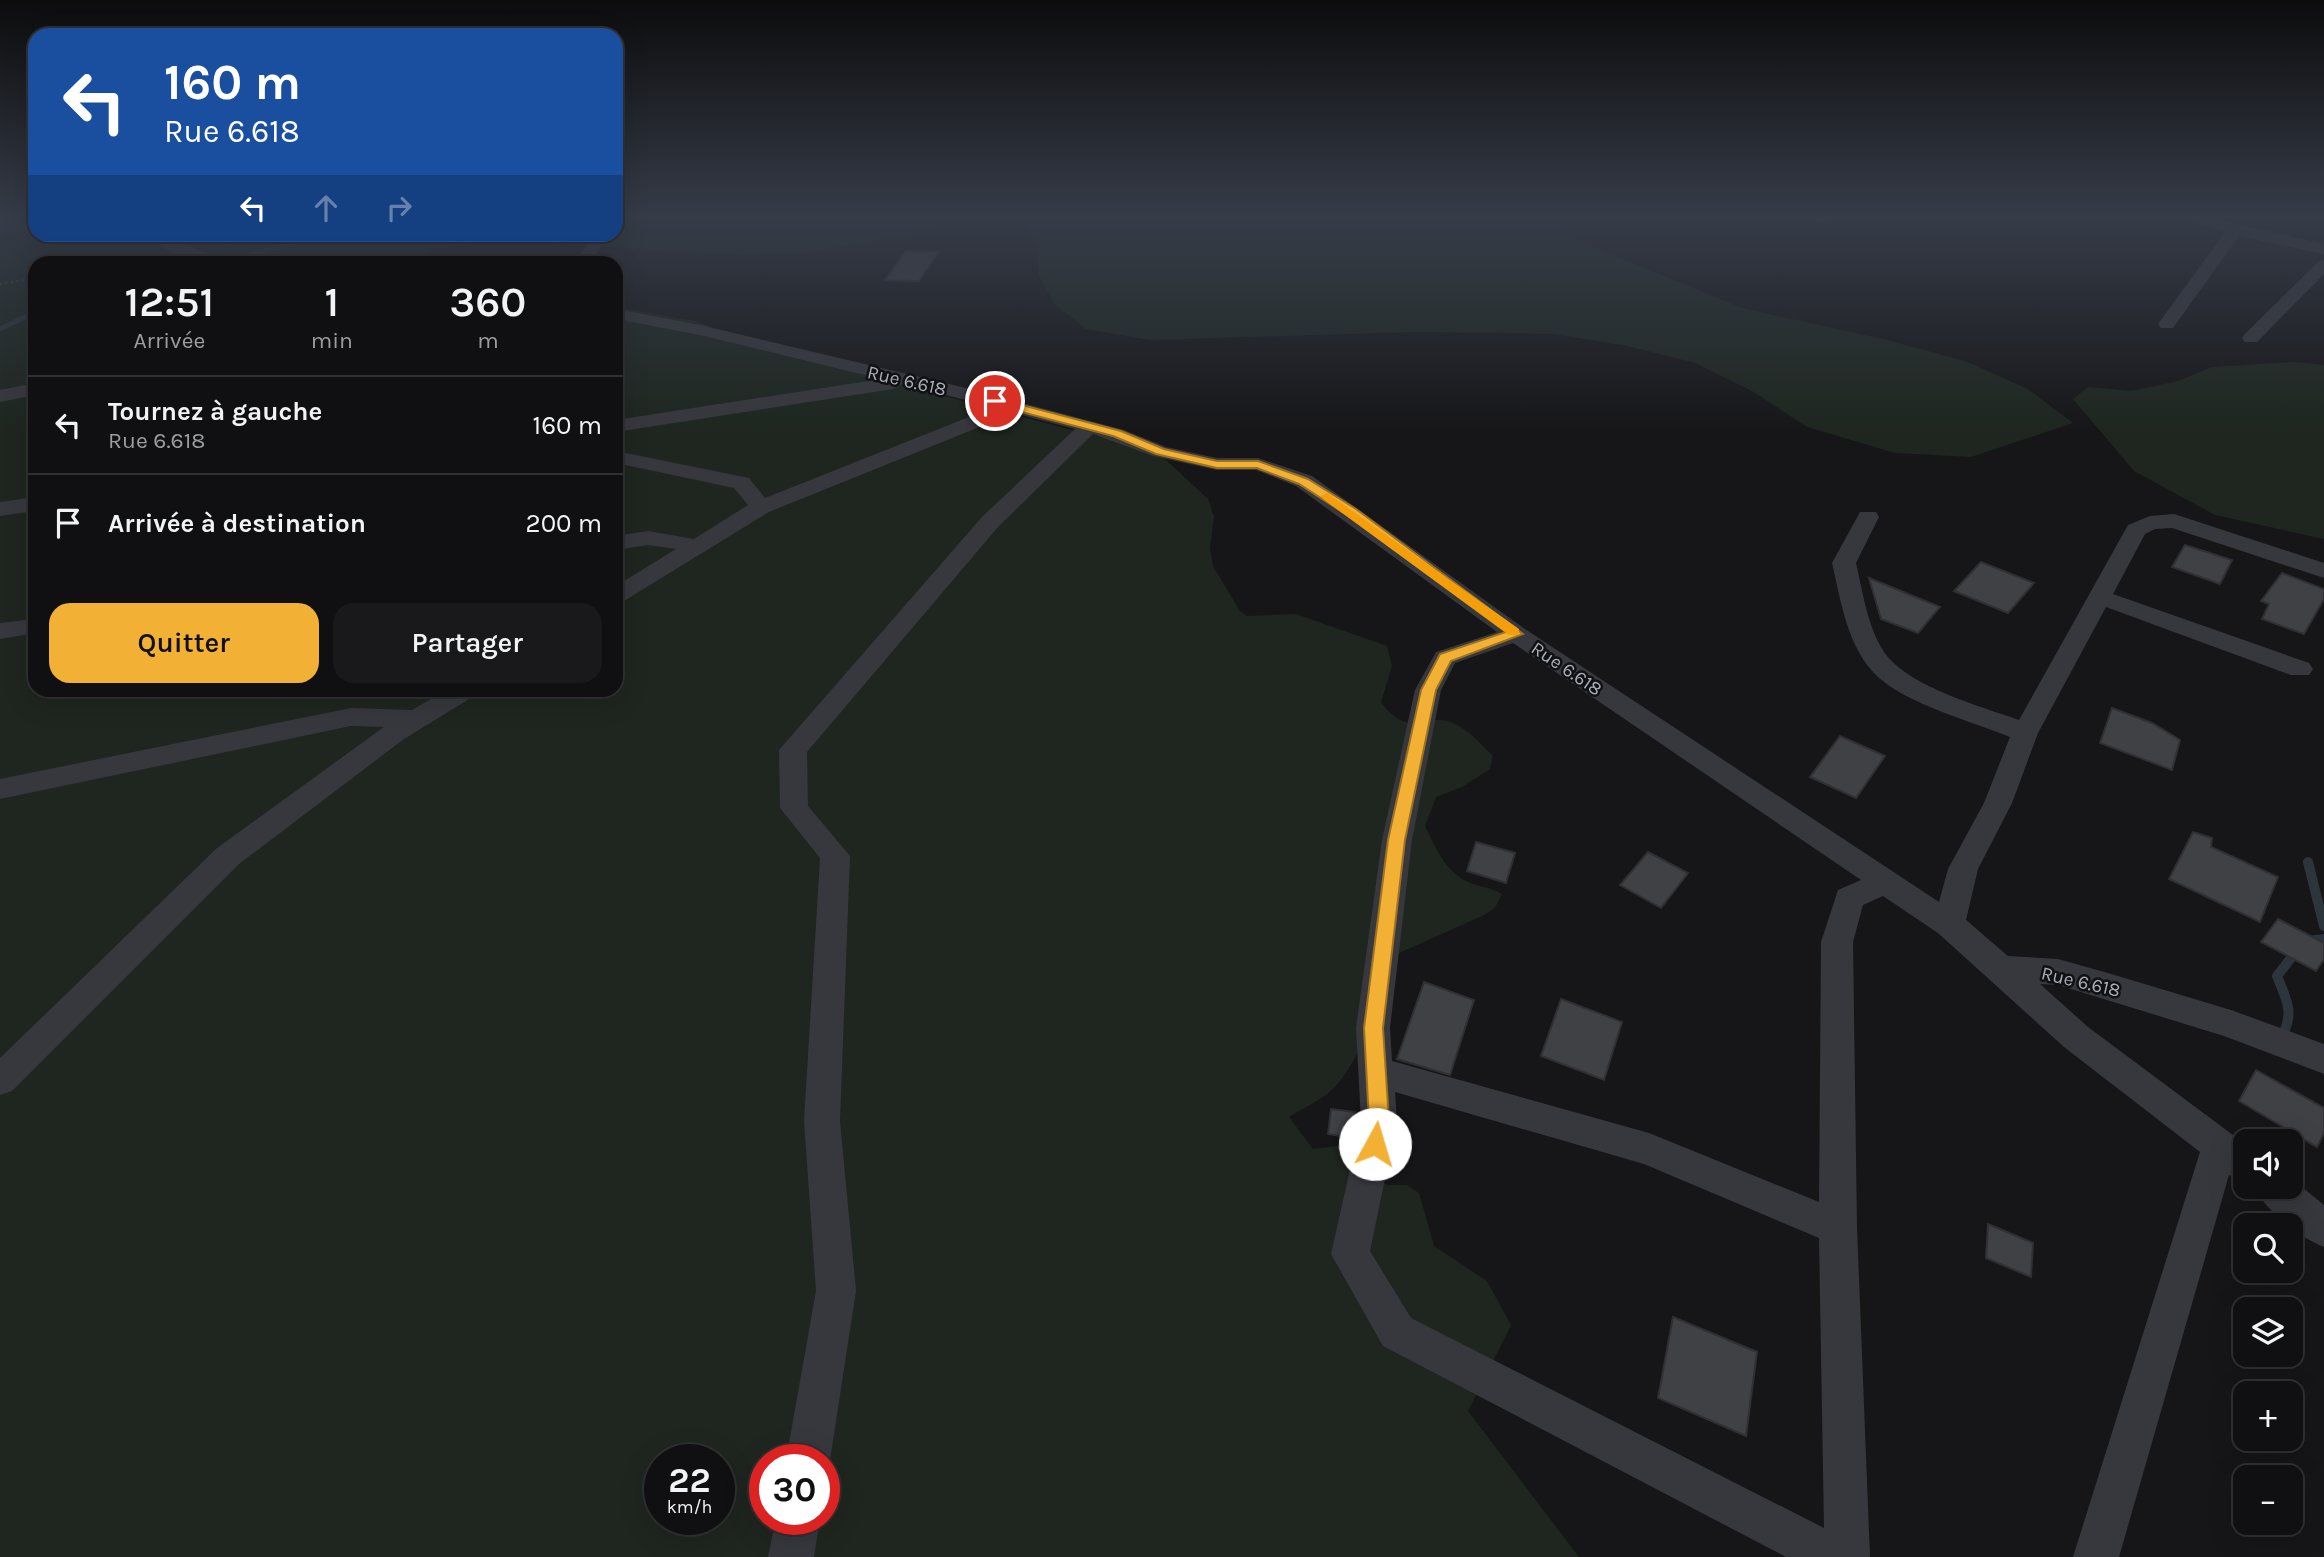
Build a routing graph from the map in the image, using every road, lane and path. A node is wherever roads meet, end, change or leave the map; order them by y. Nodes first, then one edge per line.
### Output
1 (2194, 288) edge
2 (2301, 288) edge
3 (623, 315) edge
4 (2168, 324) dead end
5 (2251, 338) dead end
6 (910, 381) junction
7 (28, 390) edge
8 (0, 396) edge
9 (1014, 406) junction
10 (623, 425) edge
11 (1089, 426) junction
12 (623, 458) edge
13 (28, 505) edge
14 (761, 507) junction
15 (0, 509) edge
16 (1868, 517) dead end
17 (623, 542) edge
18 (697, 547) junction
19 (2324, 571) edge
20 (623, 592) edge
21 (2099, 597) junction
22 (28, 627) edge
23 (0, 631) edge
24 (1516, 634) junction
25 (2300, 669) dead end
26 (454, 697) edge
27 (418, 719) junction
28 (2025, 733) junction
29 (0, 789) edge
30 (1887, 881) junction
31 (1949, 923) junction
32 (2001, 968) junction
33 (2324, 1059) edge
34 (1375, 1071) junction
35 (0, 1080) edge
36 (2232, 1155) edge
37 (2288, 1199) edge
38 (1838, 1228) junction
39 (2324, 1229) edge
40 (811, 1444) edge
41 (795, 1535) edge
42 (792, 1557) edge
43 (1833, 1557) edge
44 (1847, 1557) edge
45 (2096, 1557) edge

1 - 4 street
2 - 5 street
3 - 6 street, Rue 6.618
6 - 9 street, Rue 6.618
6 - 10 street
7 - 8 street
9 - 11 street, Rue 6.618
9 - 14 street
11 - 24 street, Rue 6.618
11 - 40 street
12 - 14 street
13 - 15 street
14 - 18 street
16 - 28 street
17 - 18 street
18 - 20 street
19 - 21 street
21 - 25 street
21 - 28 street
22 - 23 street
24 - 30 street, Rue 6.618
24 - 34 street
26 - 27 street
27 - 29 street
27 - 35 street
28 - 31 street
30 - 31 street, Rue 6.618
30 - 38 street
31 - 32 street, Rue 6.618
32 - 33 street, Rue 6.618
32 - 36 street
34 - 38 street
34 - 43 street
36 - 45 street
37 - 39 street
38 - 44 street
41 - 42 street

